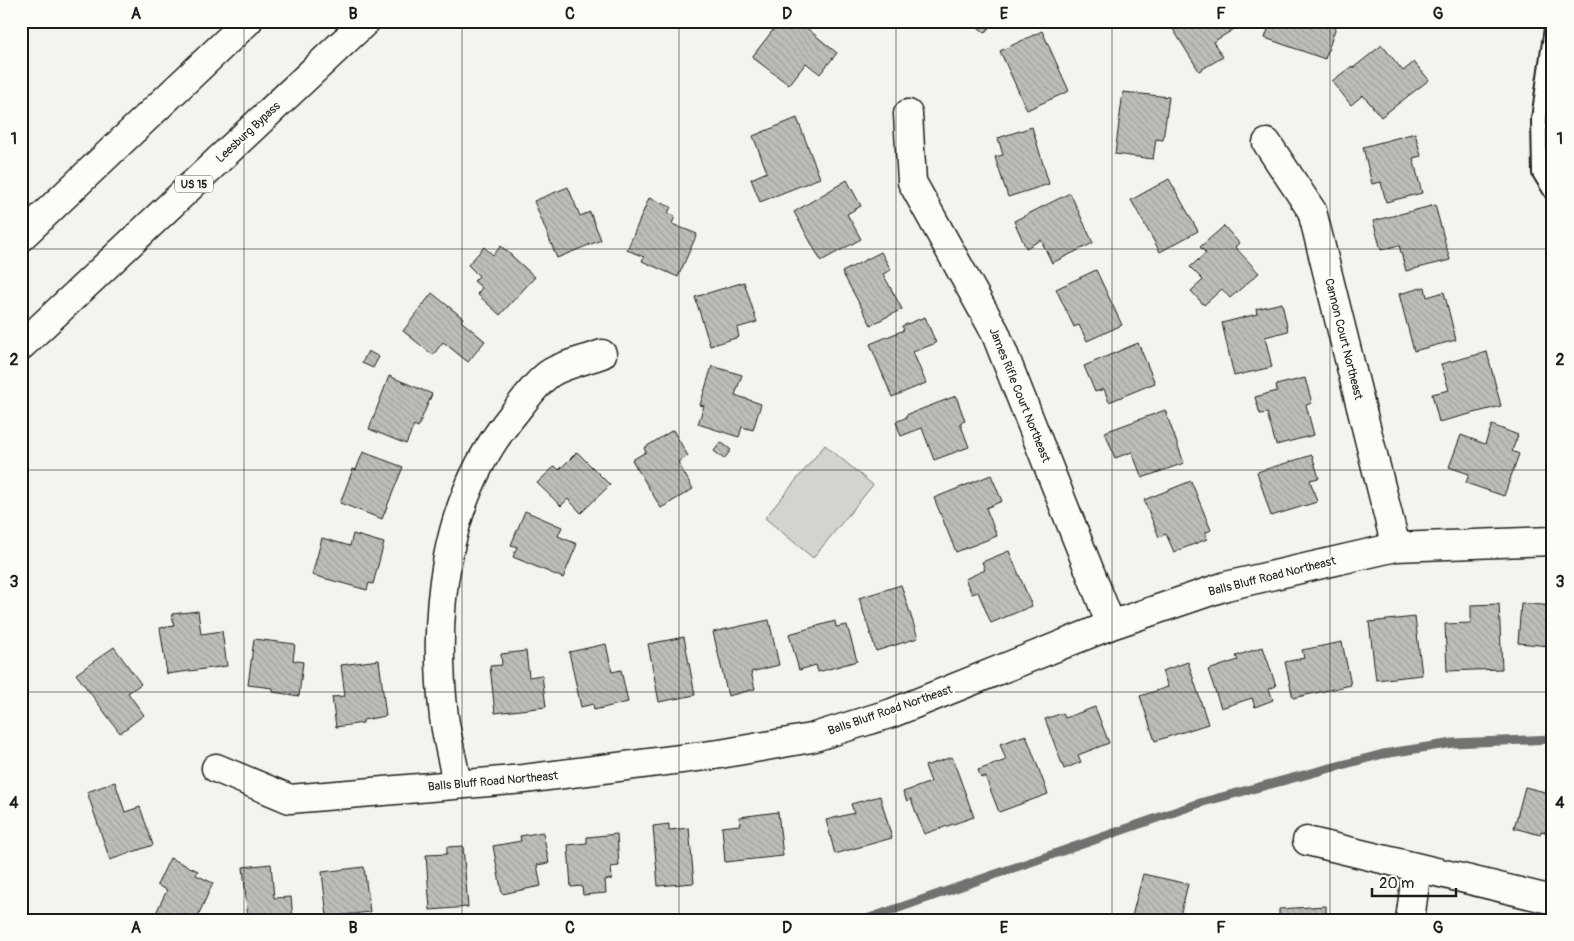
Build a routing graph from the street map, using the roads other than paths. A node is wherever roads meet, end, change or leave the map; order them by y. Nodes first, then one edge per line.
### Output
1 (248, 21) edge
2 (366, 21) edge
3 (1549, 25) edge
4 (908, 114) dead end
5 (1268, 143) dead end
6 (1553, 194) edge
7 (21, 238) edge
8 (21, 346) edge
9 (602, 354) dead end
10 (1553, 541) edge
11 (1396, 547) junction
12 (1111, 625) junction
13 (216, 768) dead end
14 (457, 784) junction
15 (1307, 841) dead end
16 (1417, 868) junction
17 (1553, 900) edge
18 (1410, 920) edge

1 - 7 main road
2 - 8 main road, Leesburg Bypass / US 15
3 - 6 lane
4 - 12 main road, James Rifle Court Northeast
5 - 11 main road, Cannon Court Northeast
9 - 14 main road
10 - 11 main road, Balls Bluff Road Northeast
11 - 12 main road, Balls Bluff Road Northeast
12 - 14 main road, Balls Bluff Road Northeast
13 - 14 main road, Balls Bluff Road Northeast
15 - 16 main road
16 - 17 main road
16 - 18 main road

